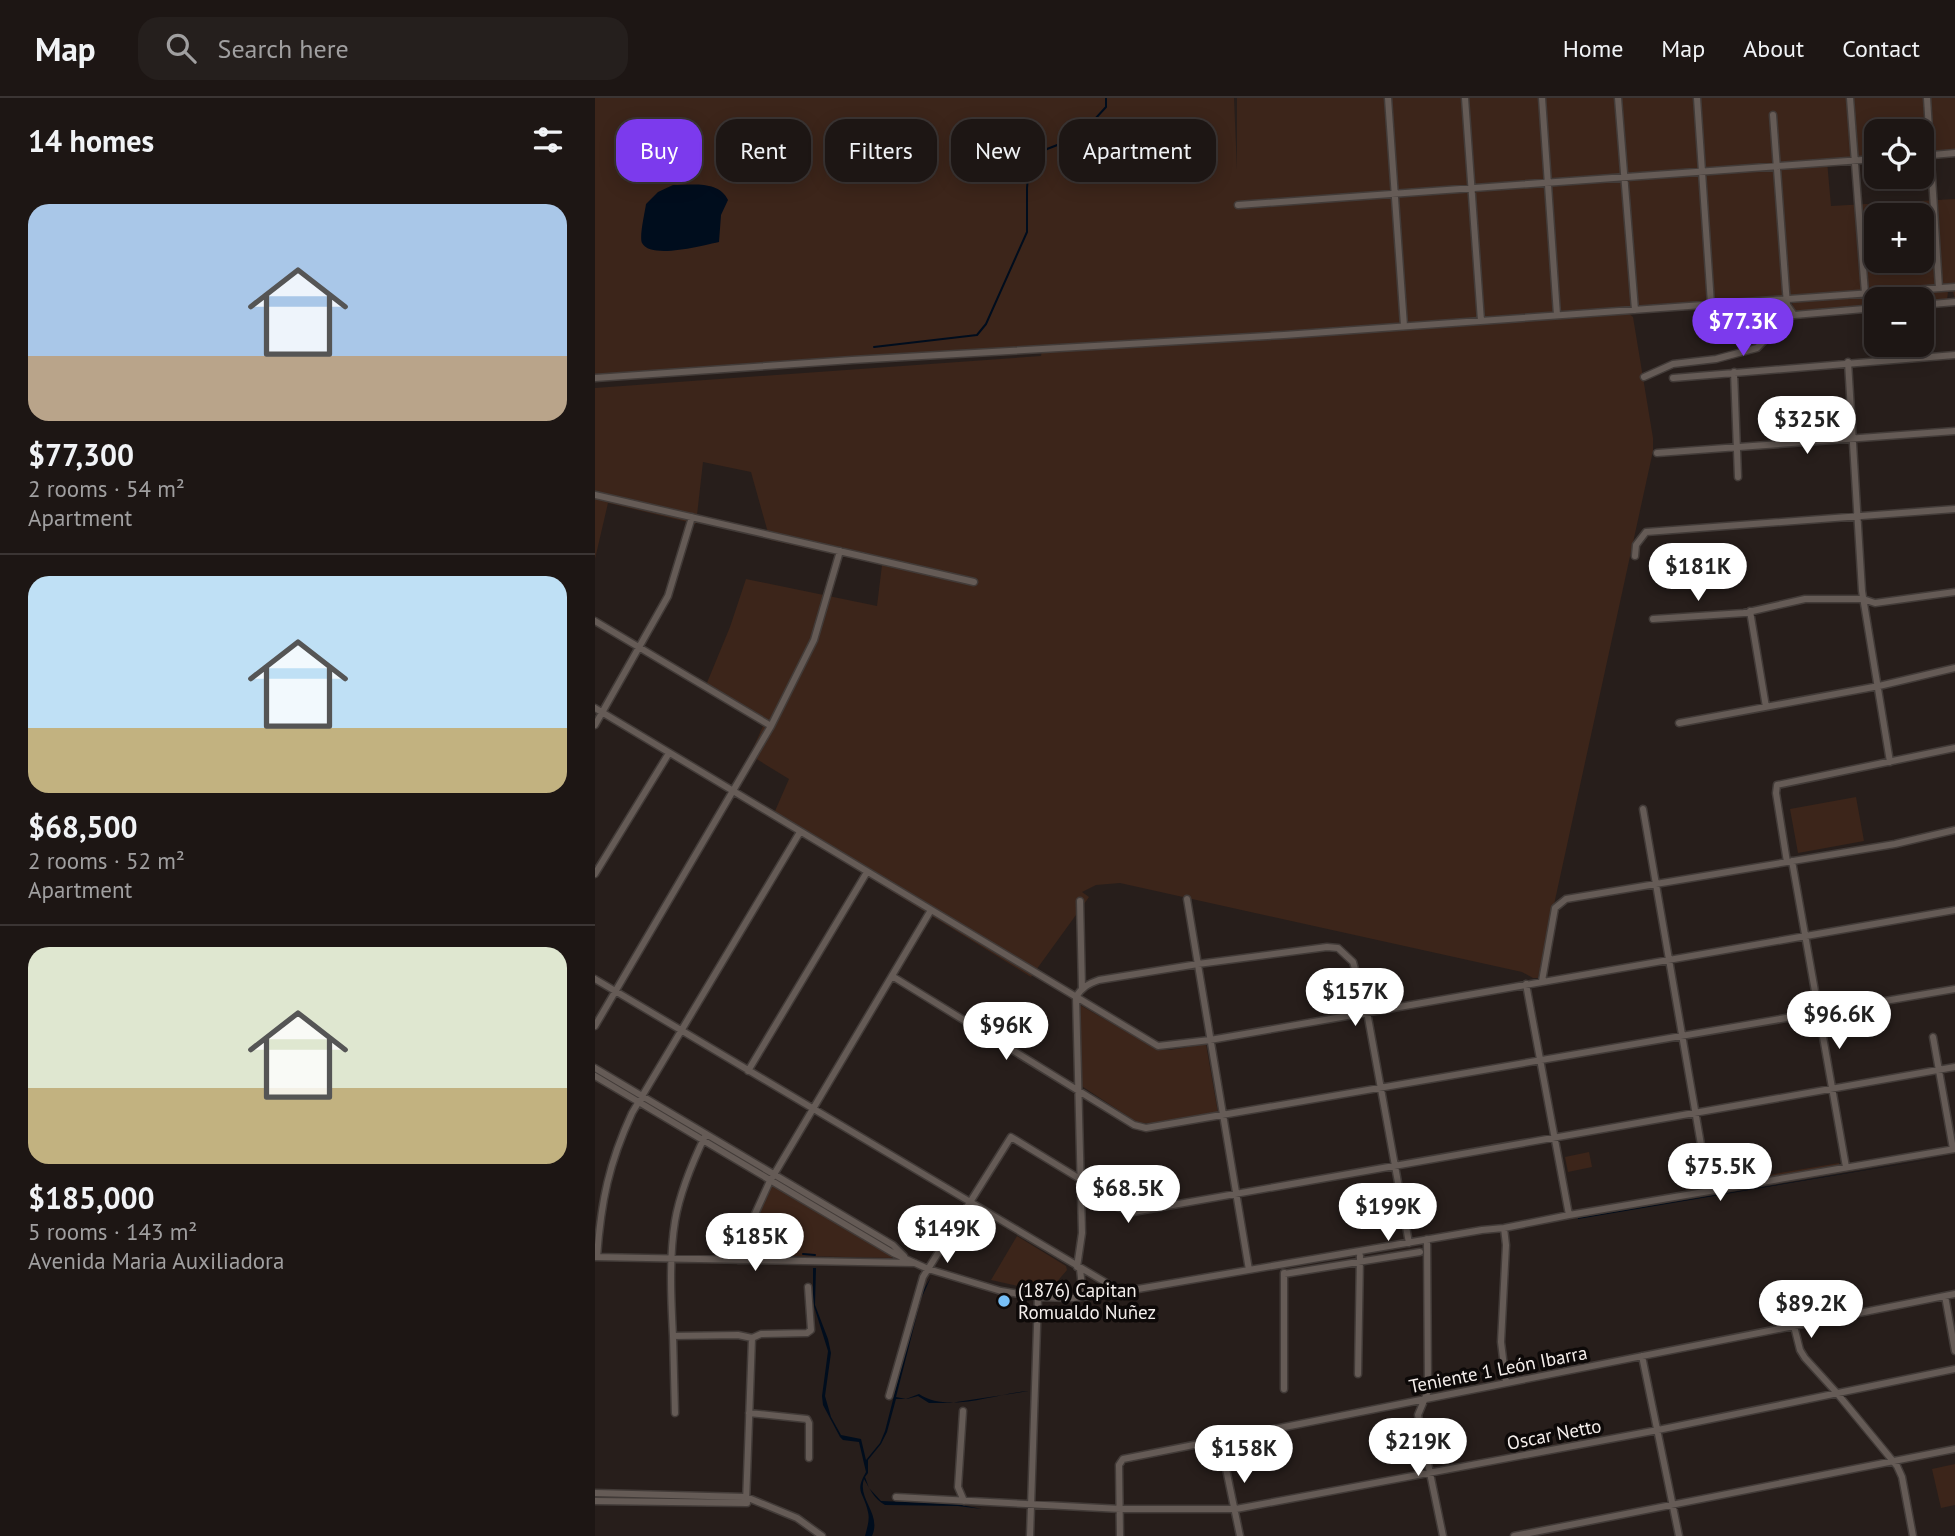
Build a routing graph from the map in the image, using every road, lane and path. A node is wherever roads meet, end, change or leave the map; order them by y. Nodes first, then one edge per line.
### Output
1 (1388, 98) edge
2 (1465, 98) edge
3 (1542, 98) edge
4 (1618, 98) edge
5 (1697, 98) edge
6 (1850, 98) edge
7 (1927, 98) edge
8 (1773, 115) dead end
9 (1928, 119) edge
10 (1955, 153) edge
11 (1934, 155) edge
12 (1855, 160) junction
13 (1864, 160) edge
14 (1777, 166) junction
15 (1702, 171) junction
16 (1624, 177) junction
17 (1548, 182) junction
18 (1471, 188) junction
19 (1932, 189) edge
20 (1395, 193) junction
21 (1238, 205) dead end
22 (1865, 287) edge
23 (1955, 287) edge
24 (1934, 288) edge
25 (1939, 288) junction
26 (1864, 293) edge
27 (1787, 299) junction
28 (1955, 302) edge
29 (1711, 304) junction
30 (1934, 304) edge
31 (1864, 309) edge
32 (1635, 310) junction
33 (1557, 315) junction
34 (1794, 315) junction
35 (1481, 321) junction
36 (1405, 326) junction
37 (1955, 355) edge
38 (1848, 362) junction
39 (1734, 372) junction
40 (1644, 377) dead end
41 (595, 378) edge
42 (1673, 378) dead end
43 (1955, 431) edge
44 (1852, 438) junction
45 (1738, 447) junction
46 (1657, 453) dead end
47 (1738, 477) dead end
48 (595, 495) edge
49 (1955, 509) edge
50 (1857, 516) junction
51 (692, 517) junction
52 (840, 551) junction
53 (1635, 556) dead end
54 (974, 582) dead end
55 (1955, 592) edge
56 (1863, 599) junction
57 (1750, 611) junction
58 (1653, 619) dead end
59 (595, 621) edge
60 (640, 647) junction
61 (1955, 668) edge
62 (1877, 686) junction
63 (1766, 707) junction
64 (595, 708) edge
65 (603, 713) junction
66 (1679, 723) dead end
67 (595, 725) edge
68 (771, 726) junction
69 (1955, 748) edge
70 (669, 752) junction
71 (1890, 762) junction
72 (733, 791) junction
73 (1643, 809) dead end
74 (1955, 830) edge
75 (800, 832) junction
76 (1790, 862) junction
77 (867, 872) junction
78 (595, 874) edge
79 (1657, 884) junction
80 (1187, 899) dead end
81 (1080, 901) dead end
82 (931, 910) junction
83 (1955, 910) edge
84 (1805, 936) junction
85 (1670, 959) junction
86 (1198, 964) junction
87 (892, 976) junction
88 (595, 979) edge
89 (1542, 981) junction
90 (1526, 984) junction
91 (1082, 989) junction
92 (1955, 989) edge
93 (616, 992) junction
94 (1076, 997) junction
95 (1367, 1012) junction
96 (1819, 1012) junction
97 (595, 1026) edge
98 (681, 1031) junction
99 (1683, 1036) junction
100 (1933, 1037) dead end
101 (1210, 1040) junction
102 (1541, 1060) junction
103 (1955, 1067) edge
104 (595, 1068) edge
105 (1940, 1070) junction
106 (748, 1071) junction
107 (595, 1076) edge
108 (1380, 1088) junction
109 (1832, 1088) junction
110 (1077, 1090) junction
111 (640, 1099) junction
112 (812, 1110) junction
113 (1696, 1112) junction
114 (1223, 1116) junction
115 (1554, 1136) junction
116 (704, 1137) junction
117 (1954, 1149) edge
118 (1394, 1166) junction
119 (1846, 1167) junction
120 (772, 1177) junction
121 (1080, 1181) junction
122 (1709, 1191) junction
123 (1236, 1194) junction
124 (970, 1204) junction
125 (1569, 1215) junction
126 (1504, 1228) junction
127 (1427, 1239) junction
128 (1409, 1242) junction
129 (1360, 1251) junction
130 (1424, 1251) junction
131 (596, 1257) edge
132 (673, 1258) junction
133 (737, 1259) junction
134 (1360, 1260) junction
135 (915, 1263) junction
136 (1284, 1264) junction
137 (1078, 1268) junction
138 (928, 1269) junction
139 (1249, 1270) junction
140 (1284, 1274) junction
141 (808, 1287) dead end
142 (1121, 1292) junction
143 (1955, 1294) edge
144 (1083, 1296) junction
145 (1945, 1296) junction
146 (1038, 1297) junction
147 (1794, 1326) junction
148 (673, 1336) junction
149 (752, 1338) junction
150 (1955, 1351) edge
151 (1642, 1356) junction
152 (1955, 1369) edge
153 (1358, 1374) dead end
154 (1506, 1383) junction
155 (1284, 1389) dead end
156 (1836, 1392) junction
157 (889, 1396) dead end
158 (1424, 1399) junction
159 (963, 1411) dead end
160 (674, 1413) dead end
161 (749, 1413) junction
162 (1658, 1430) junction
163 (1220, 1440) junction
164 (1955, 1449) edge
165 (809, 1458) dead end
166 (1893, 1461) junction
167 (1431, 1474) junction
168 (595, 1493) edge
169 (896, 1497) dead end
170 (595, 1501) edge
171 (748, 1501) junction
172 (964, 1501) junction
173 (1031, 1505) junction
174 (1673, 1505) junction
175 (1121, 1509) junction
176 (1235, 1509) junction
177 (822, 1536) edge
178 (1030, 1536) edge
179 (1120, 1536) edge
180 (1240, 1536) edge
181 (1443, 1536) edge
182 (1514, 1536) edge
183 (1679, 1536) edge
184 (1913, 1536) edge

1 - 20 street
2 - 18 street
3 - 17 street
4 - 16 street
5 - 15 street
6 - 12 street
7 - 9 street
8 - 14 street
10 - 11 street
12 - 13 street
12 - 14 street
12 - 22 street
14 - 15 street
14 - 27 street
15 - 16 street
15 - 29 street
16 - 17 street
16 - 32 street
17 - 18 street
17 - 33 street
18 - 20 street
18 - 35 street
19 - 25 street
20 - 21 street
20 - 36 street
23 - 25 street
24 - 25 street
26 - 27 street
27 - 29 street
27 - 34 street
28 - 30 street
29 - 32 street
31 - 34 street
32 - 33 street
33 - 35 street
34 - 40 street
35 - 36 street
36 - 41 street
37 - 38 street
38 - 39 street
38 - 44 street
39 - 42 street
39 - 45 street
43 - 44 street
44 - 45 street
44 - 50 street
45 - 46 street
45 - 47 street
48 - 51 street
49 - 50 street
50 - 53 street
50 - 56 street
51 - 52 street
51 - 60 street
52 - 54 street
52 - 68 street
55 - 56 street
56 - 57 street
56 - 62 street
57 - 58 street
57 - 63 street
59 - 60 street
60 - 65 street
60 - 68 street
61 - 62 street
62 - 63 street
62 - 71 street
63 - 66 street
64 - 65 street
65 - 67 street
65 - 70 street
68 - 72 street
69 - 71 street
70 - 72 street
70 - 78 street
71 - 76 street
72 - 75 street
72 - 93 street
73 - 79 street
74 - 76 street
75 - 77 street
75 - 98 street
76 - 79 street
76 - 84 street
77 - 82 street
77 - 106 street
79 - 85 street
79 - 89 street
80 - 86 street
81 - 91 street
82 - 87 street
82 - 94 street
83 - 84 street
84 - 85 street
84 - 96 street
85 - 89 street
85 - 99 street
86 - 91 street
86 - 95 street
86 - 101 street
87 - 110 street
87 - 112 street
88 - 93 street
89 - 90 street
90 - 95 street
90 - 102 street
91 - 94 street
92 - 96 street
93 - 97 street
93 - 98 street
94 - 101 street
94 - 110 street
95 - 101 street
95 - 108 street
96 - 99 street
96 - 109 street
98 - 106 street
98 - 111 street
99 - 102 street
99 - 113 street
100 - 105 street
101 - 114 street
102 - 108 street
102 - 115 street
103 - 105 street
104 - 111 street
105 - 109 street
105 - 117 street
106 - 112 street
107 - 111 street
108 - 114 street
108 - 118 street
109 - 113 street
109 - 119 street
110 - 114 street
110 - 121 street
111 - 116 street
111 - 131 street
112 - 120 street
112 - 124 street
113 - 115 street
113 - 122 street
114 - 123 street
115 - 118 street
115 - 125 street
116 - 120 street
116 - 132 street
117 - 119 street
118 - 123 street
118 - 128 street
119 - 122 street
120 - 133 street
120 - 135 street
121 - 123 street
121 - 124 street
121 - 137 street
122 - 125 street
123 - 139 street
124 - 137 street
124 - 138 street
125 - 126 street
126 - 127 street
126 - 154 street
127 - 128 street
127 - 130 street
128 - 129 street
129 - 134 street
129 - 136 street
130 - 134 street
130 - 158 street
131 - 132 street
132 - 133 street
132 - 148 street
133 - 135 street
134 - 140 street
134 - 153 street
135 - 138 street
136 - 139 street
136 - 140 street
137 - 142 street
137 - 144 street
138 - 146 street
138 - 157 street
139 - 142 street
140 - 155 street
141 - 149 street
142 - 144 street
143 - 145 street, Teniente 1 León Ibarra
144 - 146 street
145 - 147 street, Teniente 1 León Ibarra
145 - 150 street
146 - 173 street
147 - 151 street, Teniente 1 León Ibarra
147 - 156 street
148 - 149 street
148 - 160 street
149 - 161 street
151 - 154 street, Teniente 1 León Ibarra
151 - 162 street
152 - 156 street, Oscar Netto
154 - 158 street, Teniente 1 León Ibarra
156 - 162 street, Oscar Netto
156 - 166 street
158 - 163 street, Teniente 1 León Ibarra
158 - 167 street
159 - 172 street
161 - 165 street
161 - 171 street
162 - 167 street, Oscar Netto
162 - 174 street
163 - 175 street, Teniente 1 León Ibarra
163 - 176 street
164 - 166 street
166 - 174 street
166 - 184 street
167 - 176 street, Oscar Netto
167 - 181 street
168 - 171 street
169 - 172 street, Oscar Netto
170 - 171 street
171 - 177 street
172 - 173 street, Oscar Netto
173 - 175 street, Oscar Netto
173 - 178 street
174 - 182 street
174 - 183 street
175 - 176 street, Oscar Netto
175 - 179 street, Teniente 1 León Ibarra
176 - 180 street

